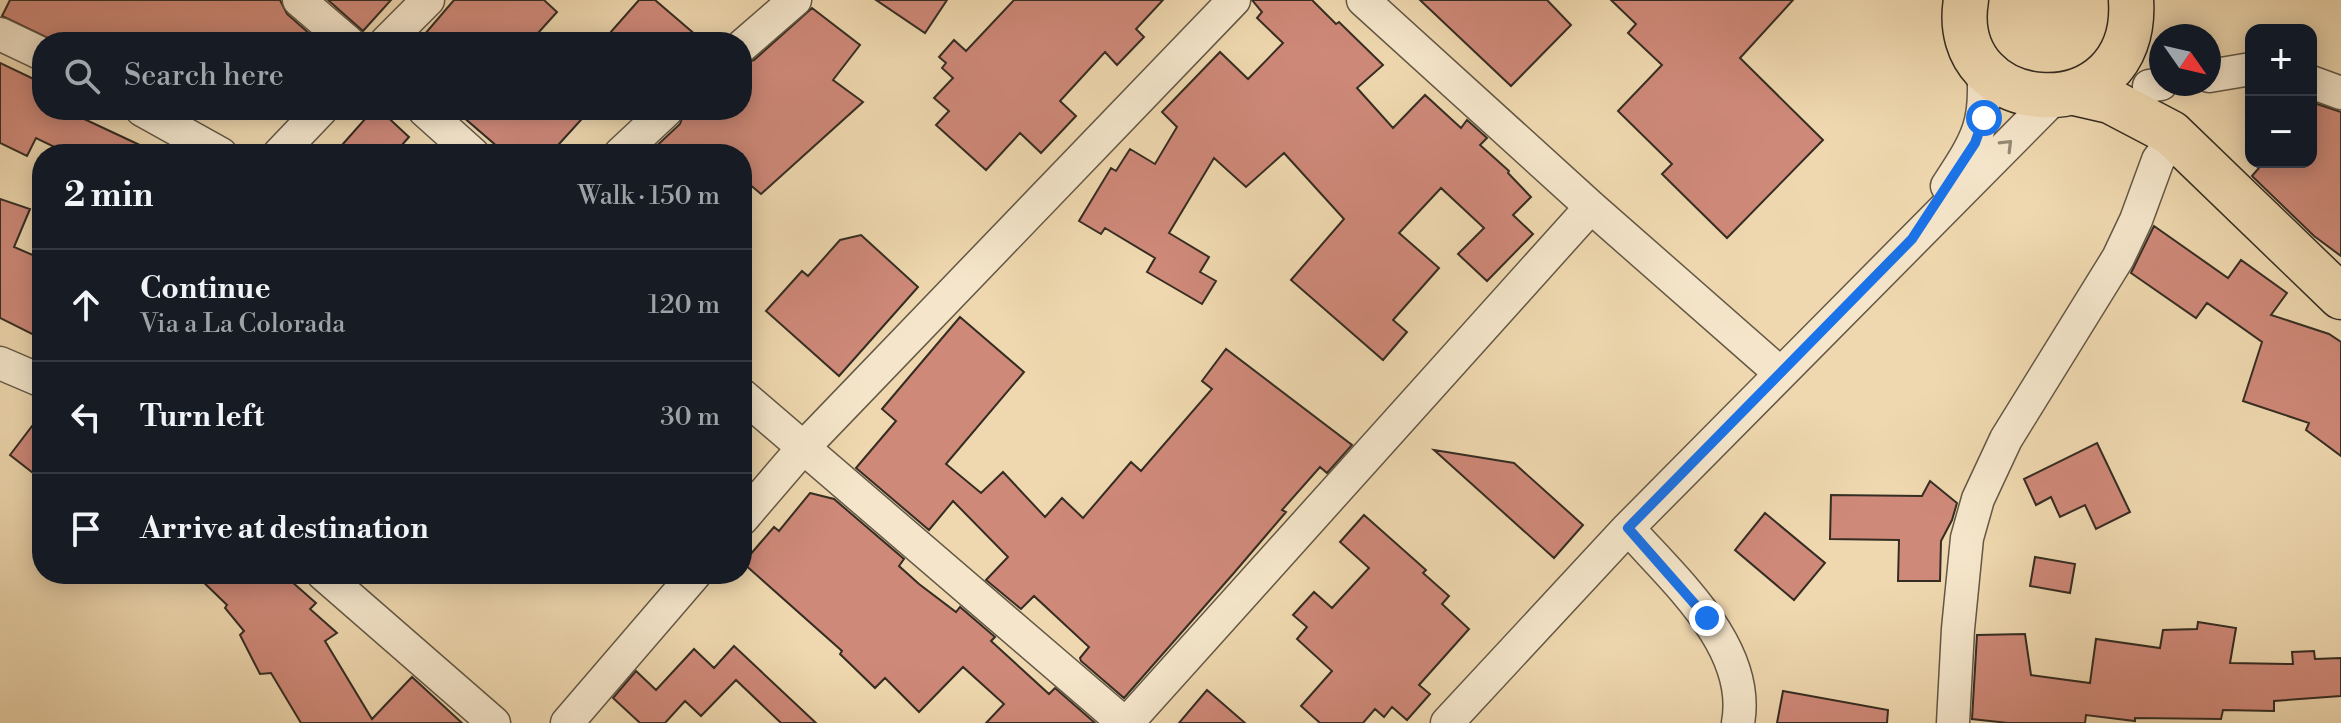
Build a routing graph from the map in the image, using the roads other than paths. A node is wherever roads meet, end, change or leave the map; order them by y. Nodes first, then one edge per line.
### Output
1 (299, 0) edge
2 (428, 0) edge
3 (795, 0) edge
4 (1234, 0) edge
5 (1363, 0) edge
6 (1966, 0) edge
7 (2130, 18) edge
8 (336, 32) edge
9 (396, 32) edge
10 (0, 34) edge
11 (752, 37) edge
12 (32, 49) edge
13 (1983, 67) junction
14 (2149, 69) edge
15 (2245, 70) edge
16 (2221, 74) edge
17 (2317, 84) edge
18 (2341, 93) edge
19 (2065, 95) junction
20 (2159, 96) edge
21 (160, 120) edge
22 (311, 120) edge
23 (435, 120) edge
24 (656, 120) edge
25 (2173, 135) junction
26 (203, 144) edge
27 (289, 144) edge
28 (462, 144) edge
29 (631, 144) edge
30 (1591, 207) junction
31 (1912, 239) junction
32 (2341, 297) edge
33 (0, 363) edge
34 (1780, 373) junction
35 (32, 377) edge
36 (752, 404) edge
37 (802, 449) junction
38 (752, 507) edge
39 (1628, 528) junction
40 (334, 584) edge
41 (686, 584) edge
42 (494, 723) edge
43 (567, 723) edge
44 (1126, 723) edge
45 (1447, 723) edge
46 (1738, 723) edge
47 (1953, 723) edge

1 - 8 street
2 - 9 street
3 - 11 street
4 - 37 street
5 - 30 street
6 - 13 highway
7 - 14 highway
7 - 19 highway
10 - 12 street
13 - 19 highway
13 - 31 street
15 - 16 street
17 - 18 street
19 - 25 highway
31 -> 19 street
20 - 25 highway
21 - 26 street
22 - 27 street
23 - 28 street
24 - 29 street
25 - 32 highway
25 - 47 street
30 - 34 street
30 - 44 street
31 - 34 street
33 - 35 street
34 - 39 street
36 - 37 street
37 - 38 street
37 - 44 street
39 - 45 street
39 - 46 street
40 - 42 street
41 - 43 street

